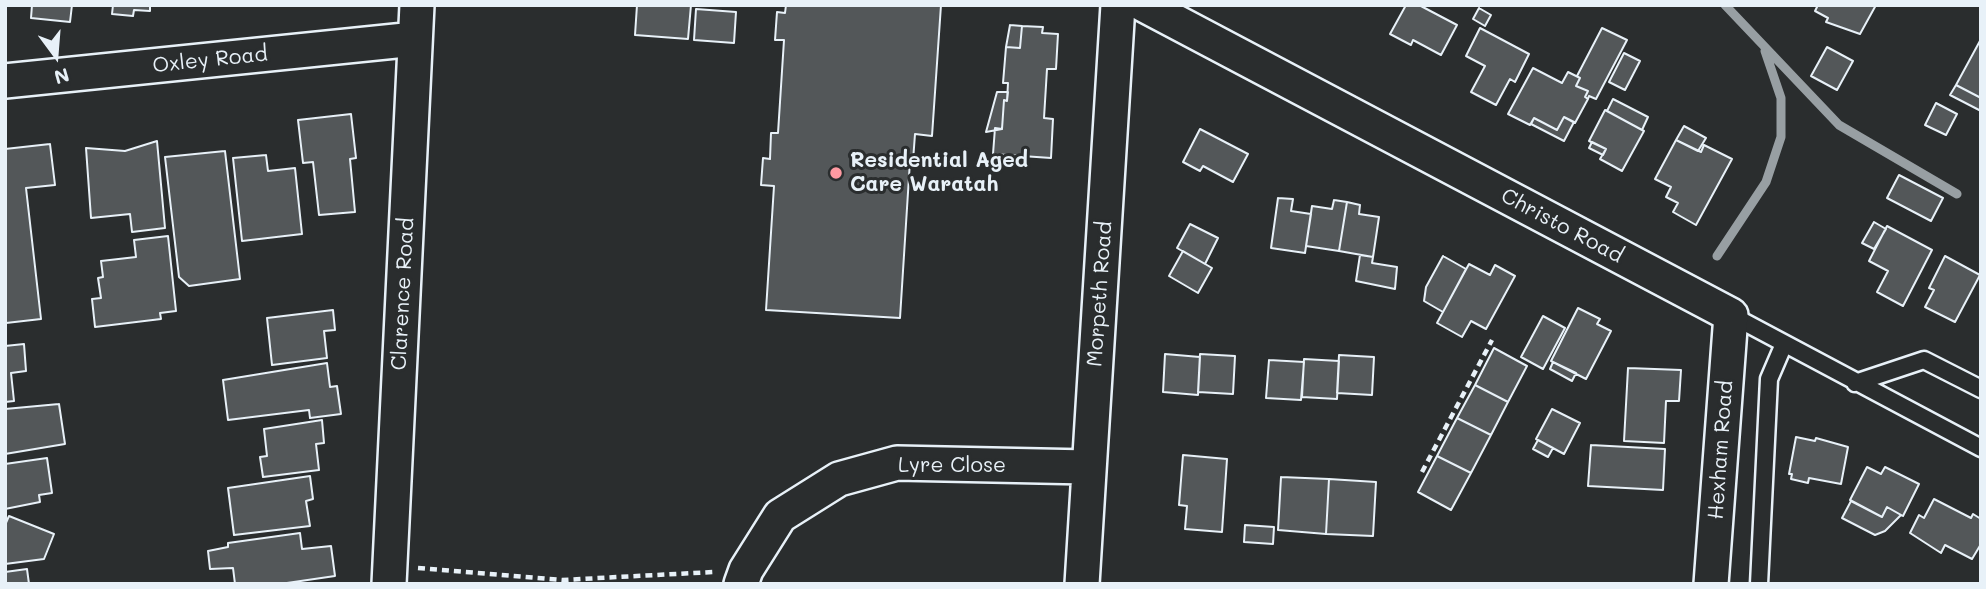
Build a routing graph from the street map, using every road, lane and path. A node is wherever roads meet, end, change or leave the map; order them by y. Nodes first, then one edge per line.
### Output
1 (417, 5) edge
2 (1118, 5) edge
3 (1143, 5) edge
4 (415, 39) junction
5 (5, 81) edge
6 (1731, 315) junction
7 (1492, 340) dead end
8 (1784, 344) junction
9 (1855, 383) junction
10 (1981, 389) edge
11 (1981, 448) edge
12 (1088, 467) junction
13 (1422, 472) dead end
14 (390, 575) edge
15 (743, 577) edge
16 (1082, 584) edge
17 (1711, 584) edge
18 (1759, 584) edge

1 - 4 street, Clarence Road
2 - 12 street, Morpeth Road
3 - 6 street, Christo Road
4 - 5 street, Oxley Road
4 - 14 street, Clarence Road
6 - 8 lane, Christo Road
6 - 17 street, Hexham Road
7 - 13 path
8 - 9 lane, Christo Road
8 - 18 lane
9 - 10 lane
9 - 11 lane, Christo Road
12 - 15 street, Lyre Close
12 - 16 street, Morpeth Road
14 - 15 path

